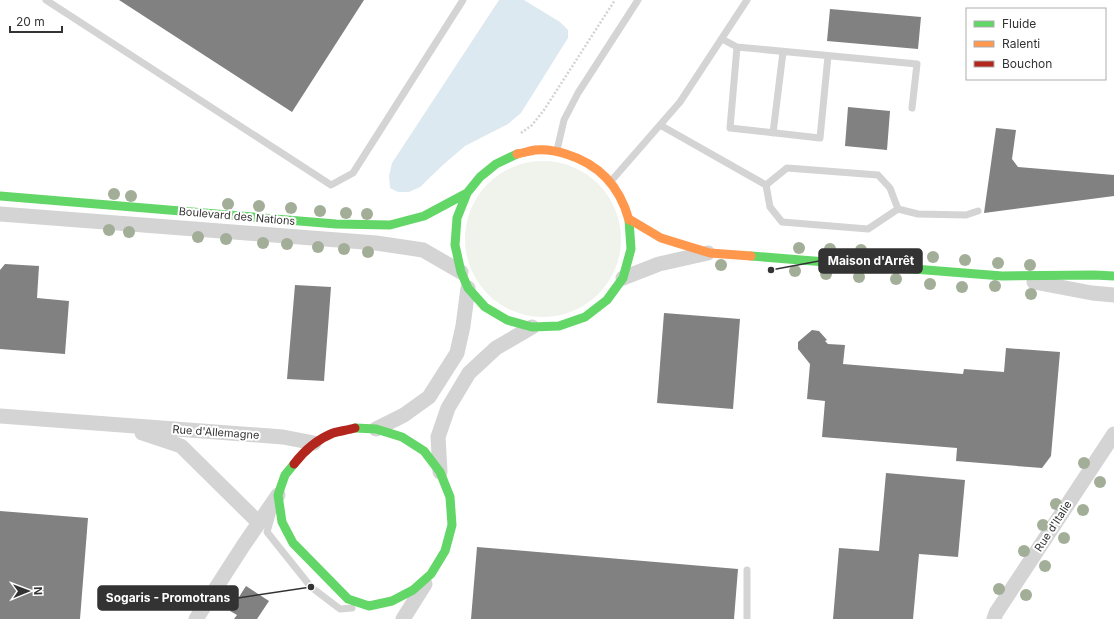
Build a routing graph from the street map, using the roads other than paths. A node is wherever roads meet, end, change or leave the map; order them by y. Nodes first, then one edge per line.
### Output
1 (46, 0) edge
2 (463, 0) edge
3 (638, 0) edge
4 (747, 0) edge
5 (722, 39) junction
6 (737, 47) junction
7 (782, 52) junction
8 (828, 56) junction
9 (912, 108) dead end
10 (660, 125) junction
11 (773, 133) junction
12 (557, 151) junction
13 (610, 181) junction
14 (766, 185) junction
15 (467, 193) junction
16 (0, 196) edge
17 (898, 209) junction
18 (978, 211) dead end
19 (0, 214) edge
20 (629, 219) junction
21 (710, 253) junction
22 (461, 272) junction
23 (1002, 276) junction
24 (1114, 276) edge
25 (623, 278) junction
26 (468, 288) junction
27 (1114, 295) edge
28 (532, 327) junction
29 (0, 416) edge
30 (118, 425) junction
31 (376, 429) junction
32 (1114, 434) edge
33 (314, 443) junction
34 (440, 472) junction
35 (278, 495) junction
36 (259, 524) junction
37 (747, 570) dead end
38 (431, 574) junction
39 (369, 606) junction
40 (196, 619) edge
41 (403, 619) edge
42 (747, 619) edge
43 (994, 619) edge

1 - 2 lane
3 - 12 lane
4 - 5 lane
5 - 6 lane
5 - 10 lane
6 - 7 lane
6 - 11 lane
7 - 8 lane
7 - 11 lane
8 - 9 lane
8 - 11 lane
10 - 13 lane
10 - 14 lane
12 - 13 street
12 - 15 street
13 - 20 street
14 - 17 lane
14 - 17 lane
15 - 16 street, Boulevard des Nations
15 - 22 street
17 - 18 lane
19 - 22 street, Boulevard des Nations
20 - 21 street
20 - 25 street
21 - 23 street
21 - 25 street
22 - 26 street
23 - 24 street
23 - 27 street
25 - 28 street
26 - 28 street
26 - 31 street
28 - 34 street
29 - 30 street, Rue d'Allemagne
30 - 33 street, Rue d'Allemagne
30 - 36 street, Rue d'Allemagne
31 - 33 street
31 - 34 street
32 - 43 street, Rue d'Italie
33 - 35 street
34 - 38 street
35 - 36 street
35 - 39 street
35 - 39 lane
36 - 40 street
37 - 42 lane
38 - 39 street
38 - 41 street

